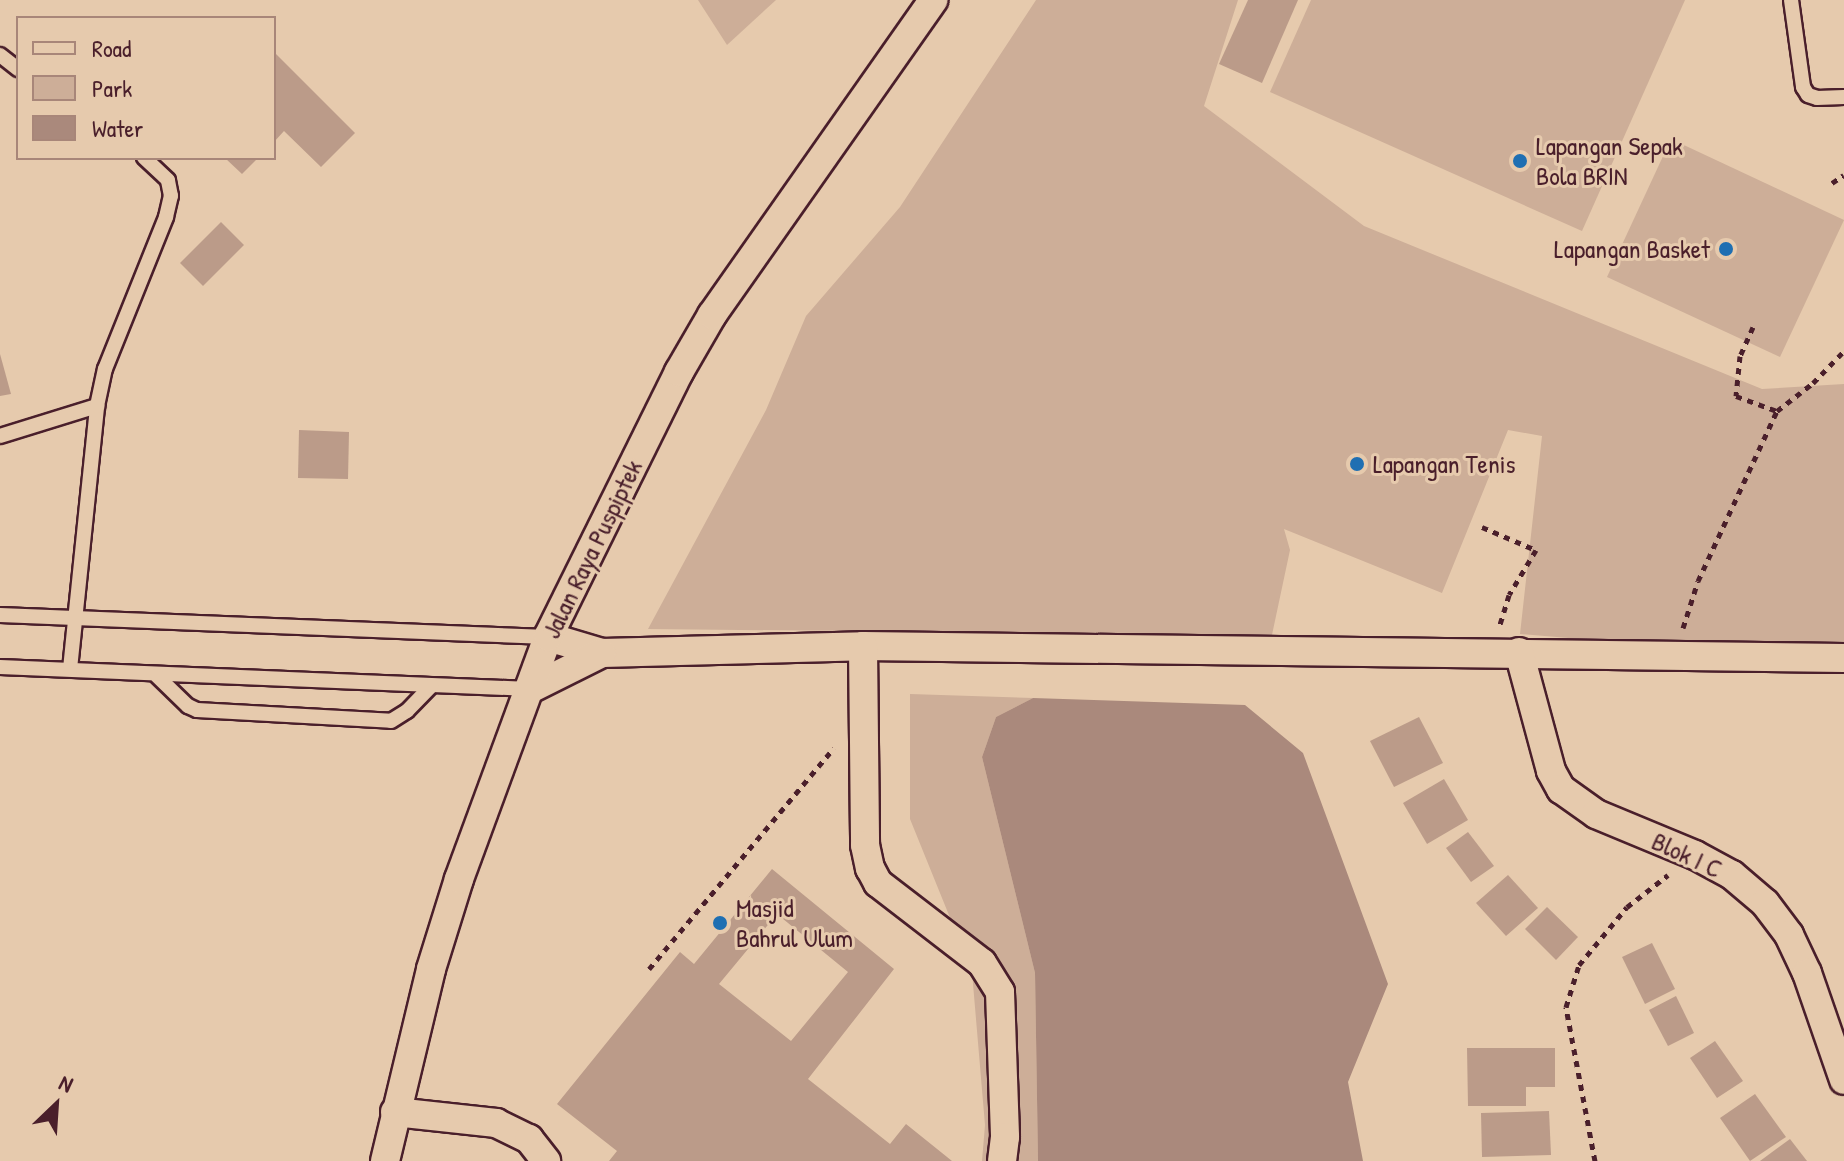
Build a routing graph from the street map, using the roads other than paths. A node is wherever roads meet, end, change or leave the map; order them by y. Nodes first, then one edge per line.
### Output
1 (933, 0) edge
2 (1791, 0) edge
3 (0, 55) edge
4 (16, 67) edge
5 (1844, 97) edge
6 (146, 160) edge
7 (97, 406) junction
8 (0, 436) edge
9 (0, 615) edge
10 (72, 618) junction
11 (548, 637) junction
12 (863, 646) junction
13 (1505, 652) junction
14 (602, 653) junction
15 (1844, 658) edge
16 (0, 667) edge
17 (70, 669) junction
18 (157, 676) junction
19 (431, 686) junction
20 (530, 689) junction
21 (1844, 1080) edge
22 (395, 1112) junction
23 (385, 1161) edge
24 (546, 1161) edge
25 (1002, 1161) edge

1 - 11 street, Jalan Raya Puspiptek
2 - 5 lane
3 - 4 lane
6 - 7 lane
7 - 8 lane
7 - 10 lane
9 - 10 lane
10 - 11 lane
10 - 17 lane
11 - 14 street
11 - 20 street, Jalan Raya Puspiptek
12 - 13 street
12 - 14 street
12 - 25 street
13 - 15 street
13 - 21 street, Blok I C
14 - 20 street
16 - 17 lane
17 - 18 lane
18 - 19 lane
18 - 19 lane
19 - 20 lane
20 - 22 street, Jalan Raya Puspiptek
22 - 23 street, Jalan Raya Puspiptek
22 - 24 street

